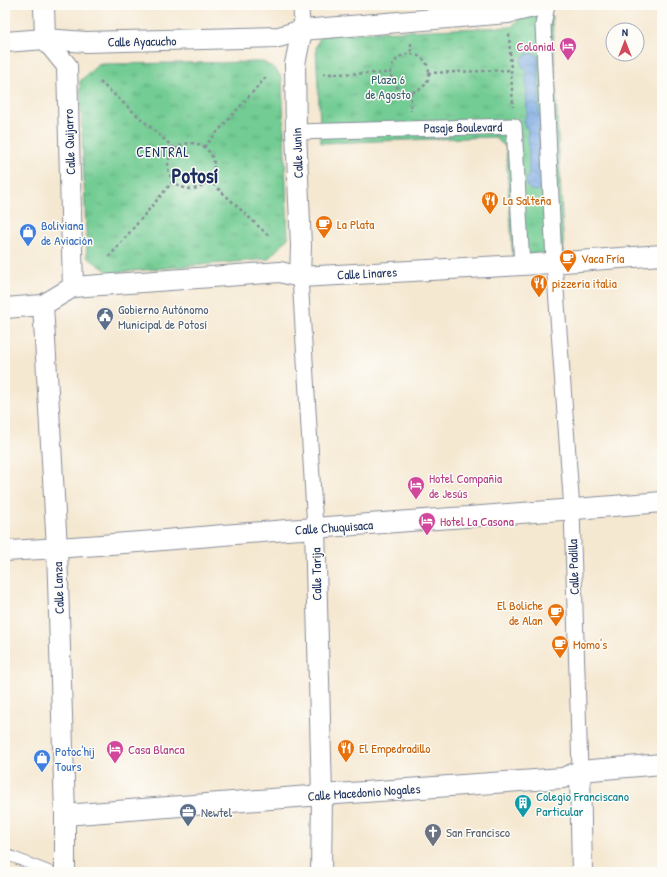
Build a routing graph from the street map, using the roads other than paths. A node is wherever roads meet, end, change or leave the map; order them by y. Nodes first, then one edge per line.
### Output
1 (44, 5) edge
2 (301, 5) edge
3 (542, 5) edge
4 (547, 5) edge
5 (302, 30) junction
6 (45, 39) junction
7 (5, 42) edge
8 (296, 132) junction
9 (662, 255) edge
10 (554, 262) junction
11 (522, 265) junction
12 (300, 277) junction
13 (73, 287) junction
14 (43, 305) junction
15 (5, 308) edge
16 (662, 502) edge
17 (572, 510) junction
18 (315, 528) junction
19 (57, 548) junction
20 (5, 551) edge
21 (662, 764) edge
22 (580, 771) junction
23 (322, 795) junction
24 (65, 815) junction
25 (5, 854) edge
26 (51, 872) edge
27 (65, 872) edge
28 (321, 872) edge
29 (582, 872) edge

1 - 6 street
2 - 5 street
3 - 5 street, Calle Ayacucho
4 - 10 street
5 - 6 street, Calle Ayacucho
5 - 8 street, Calle Junin
6 - 7 street, Calle Ayacucho
6 - 13 street, Calle Quijarro
8 - 11 street, Pasaje Boulevard
8 - 12 street, Calle Junin
9 - 10 street, Calle Linares
10 - 11 street, Calle Linares
10 - 17 street, Calle Padilla
11 - 12 street, Calle Linares
12 - 13 street, Calle Linares
12 - 18 street, Calle Tarija
13 - 14 street
14 - 15 street
14 - 19 street, Calle Lanza
16 - 17 street, Calle Chuquisaca
17 - 18 street, Calle Chuquisaca
17 - 22 street, Calle Padilla
18 - 19 street, Calle Chuquisaca
18 - 23 street, Calle Tarija
19 - 20 street, Calle Chuquisaca
19 - 24 street, Calle Lanza
21 - 22 street, Calle Macedonio Nogales
22 - 23 street, Calle Macedonio Nogales
22 - 29 street, Calle Padilla
23 - 24 street, Calle Macedonio Nogales
23 - 28 street, Calle Tarija
24 - 27 street, Calle Lanza
25 - 26 lane

